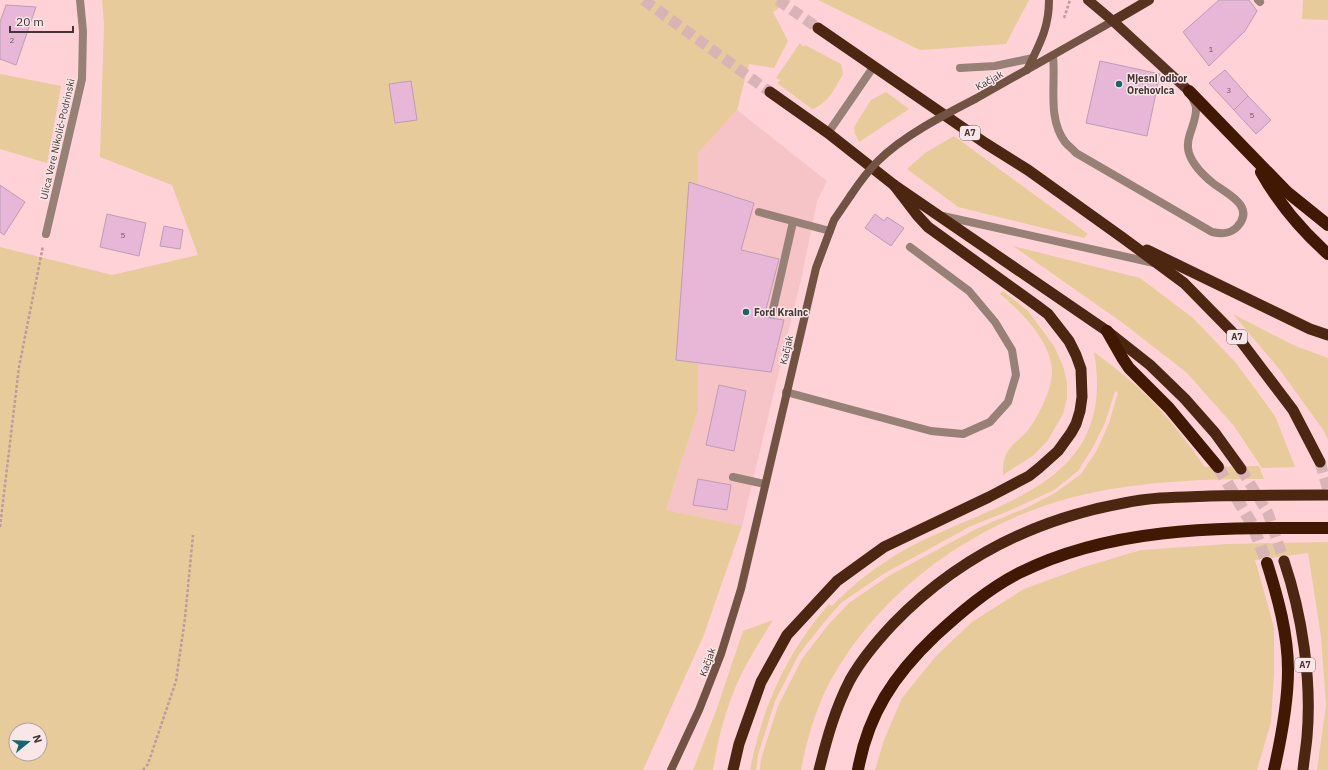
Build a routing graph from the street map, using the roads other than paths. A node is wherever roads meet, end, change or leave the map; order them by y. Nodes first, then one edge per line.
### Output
1 (80, 0) edge
2 (1049, 0) edge
3 (1088, 0) edge
4 (1149, 0) edge
5 (1113, 21) junction
6 (818, 28) tunnel mouth
7 (1053, 56) junction
8 (1033, 58) junction
9 (874, 66) junction
10 (960, 68) dead end
11 (1027, 70) junction
12 (1189, 91) junction
13 (770, 92) tunnel mouth
14 (828, 133) junction
15 (1253, 157) junction
16 (894, 185) junction
17 (759, 212) dead end
18 (938, 215) junction
19 (793, 222) junction
20 (1328, 225) edge
21 (830, 231) junction
22 (46, 234) road end
23 (1123, 238) junction
24 (910, 247) dead end
25 (1328, 254) edge
26 (1156, 263) junction
27 (772, 314) dead end
28 (1107, 331) junction
29 (1328, 335) edge
30 (786, 392) junction
31 (1320, 462) tunnel mouth
32 (1218, 467) tunnel mouth
33 (1241, 469) tunnel mouth
34 (733, 477) dead end
35 (765, 484) junction
36 (1328, 495) edge
37 (1328, 528) edge
38 (1284, 561) tunnel mouth
39 (1267, 563) tunnel mouth
40 (671, 770) edge
41 (733, 770) edge
42 (819, 770) edge
43 (858, 770) edge
44 (1274, 770) edge
45 (1302, 770) edge

1 - 22 street, Ulica Vere Nikolić-Podrinski
2 - 8 main road
3 - 5 main road
4 - 5 main road
5 - 7 main road, Kačjak
5 - 12 main road
6 - 9 highway, A7
7 - 11 main road, Kačjak
7 - 12 street
8 - 10 street
8 - 11 main road
9 - 14 street
9 - 23 highway, A7
11 - 21 main road, Kačjak, bridge
12 - 15 highway
13 - 14 highway
14 - 16 highway
15 - 20 highway
15 - 25 highway
16 - 18 highway
16 - 41 highway
17 - 19 street
18 - 26 street
18 - 28 highway
19 - 21 street
19 - 27 street
21 - 30 main road, Kačjak
23 - 26 highway, A7
23 - 29 highway
24 - 30 street
26 - 31 highway, A7
28 - 32 highway
28 - 33 highway
30 - 35 main road, Kačjak
34 - 35 street
35 - 40 main road, Kačjak
36 - 42 highway
37 - 43 highway
38 - 45 highway, A7
39 - 44 highway

